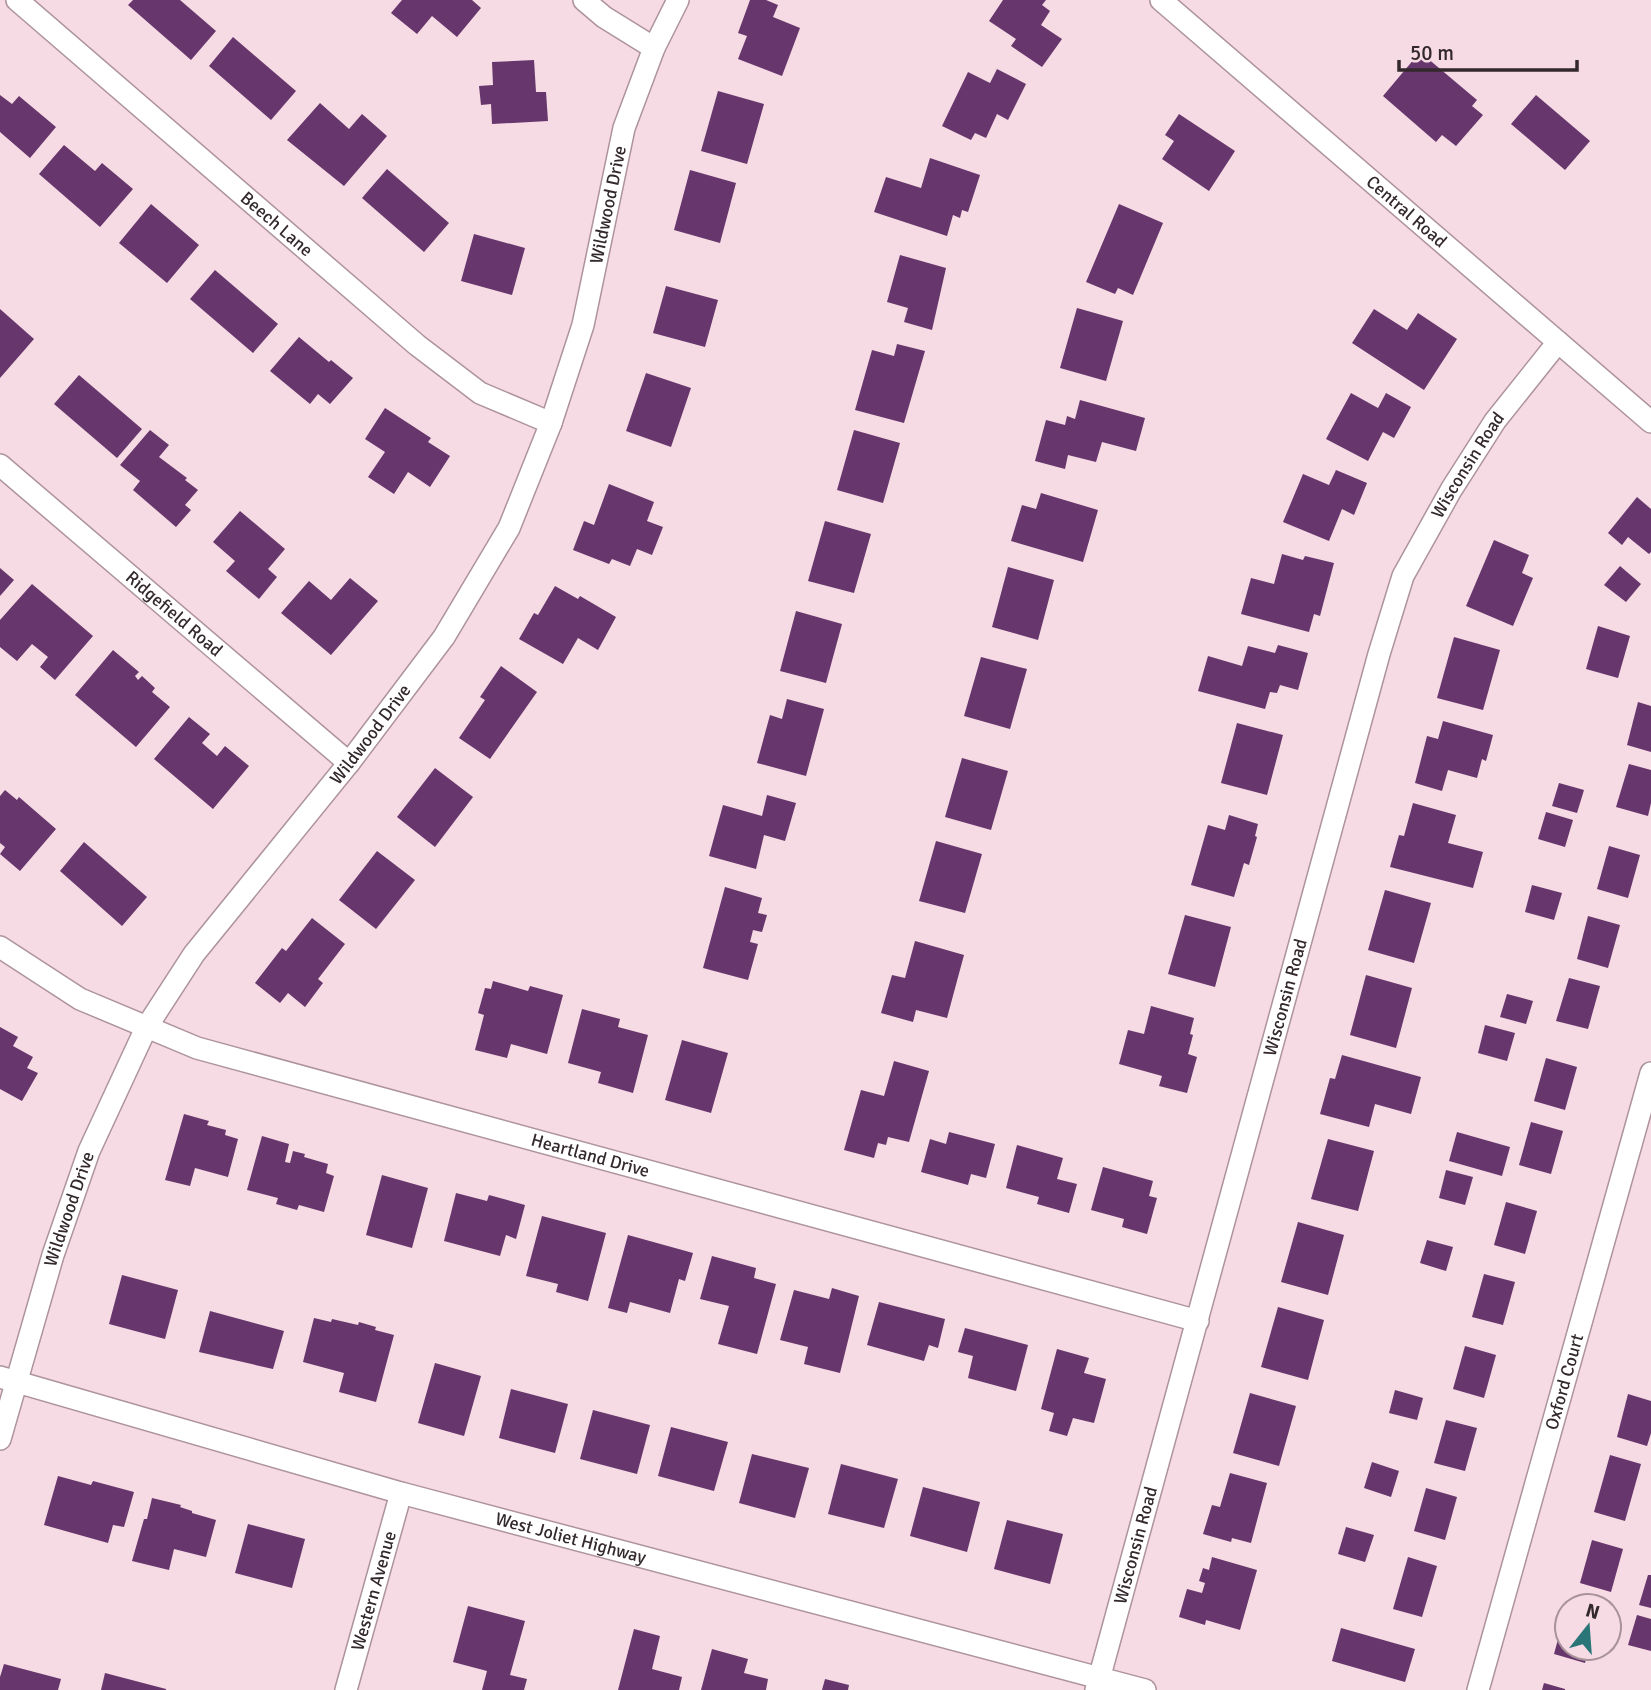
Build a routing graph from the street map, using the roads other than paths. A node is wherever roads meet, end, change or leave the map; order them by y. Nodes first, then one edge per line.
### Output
1 (17, 0) edge
2 (584, 0) edge
3 (678, 0) edge
4 (1161, 0) edge
5 (654, 48) junction
6 (1558, 342) junction
7 (1651, 422) edge
8 (551, 423) junction
9 (0, 465) edge
10 (349, 763) junction
11 (0, 947) edge
12 (146, 1028) junction
13 (1651, 1073) edge
14 (1198, 1321) junction
15 (8, 1379) edge
16 (0, 1440) edge
17 (401, 1493) junction
18 (1097, 1684) edge
19 (346, 1690) edge
20 (1145, 1690) edge
21 (1478, 1690) edge

1 - 8 street, Beech Lane
2 - 5 street
3 - 5 street, Wildwood Drive
4 - 6 street, Central Road
5 - 8 street, Wildwood Drive
6 - 7 street, Central Road
6 - 14 street, Wisconsin Road
8 - 10 street, Wildwood Drive
9 - 10 street, Ridgefield Road
10 - 12 street, Wildwood Drive
11 - 12 street, Heartland Drive
12 - 14 street, Heartland Drive
12 - 15 street, Wildwood Drive
13 - 21 street, Oxford Court
14 - 18 street, Wisconsin Road
15 - 16 street, Wildwood Drive
15 - 17 street, West Joliet Highway
17 - 18 street, West Joliet Highway
17 - 19 street, Western Avenue
18 - 20 street, West Joliet Highway

